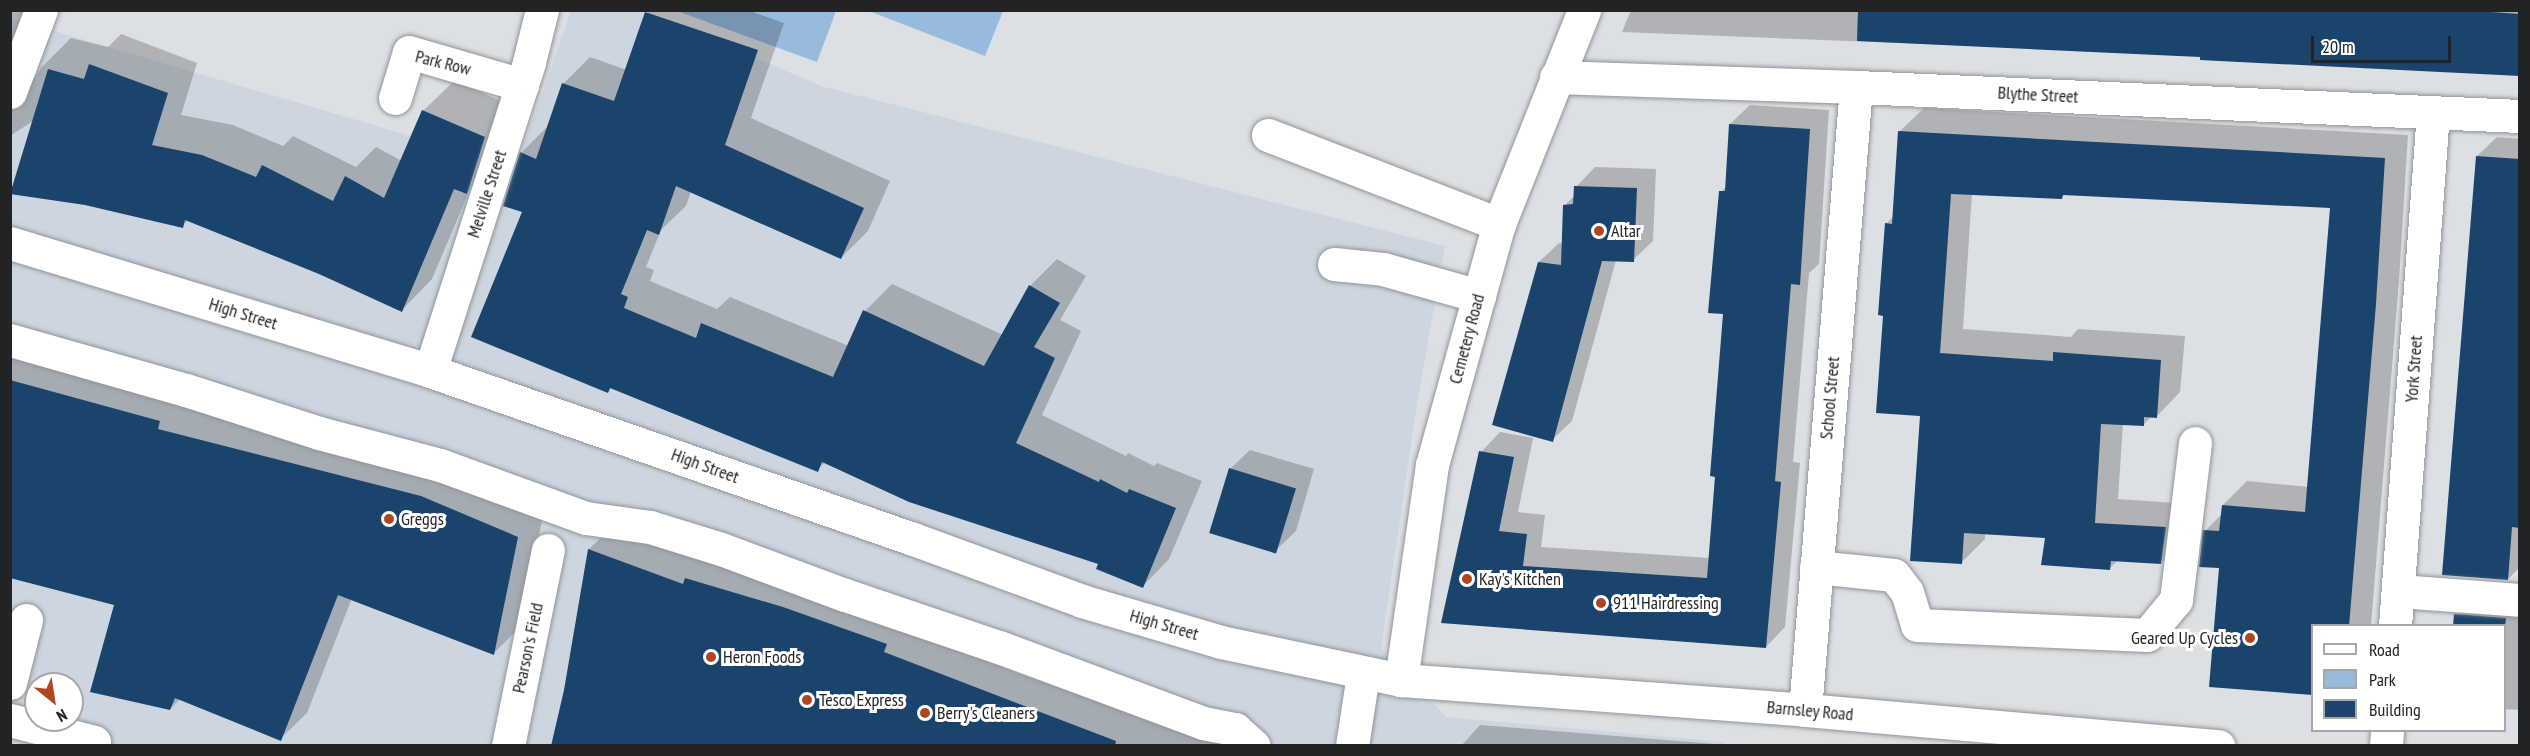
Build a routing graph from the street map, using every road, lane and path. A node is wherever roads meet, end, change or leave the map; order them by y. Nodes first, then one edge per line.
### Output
1 (41, 10) edge
2 (1584, 10) edge
3 (537, 12) edge
4 (1557, 77) junction
5 (522, 85) junction
6 (1856, 87) junction
7 (10, 92) edge
8 (395, 98) dead end
9 (2433, 112) junction
10 (2520, 116) edge
11 (1268, 135) dead end
12 (1498, 224) junction
13 (10, 243) edge
14 (1334, 264) dead end
15 (1479, 296) junction
16 (10, 340) edge
17 (430, 371) junction
18 (2195, 443) dead end
19 (548, 550) dead end
20 (1816, 567) junction
21 (2398, 591) junction
22 (2520, 600) edge
23 (26, 620) dead end
24 (2395, 624) edge
25 (1363, 674) junction
26 (1401, 681) junction
27 (10, 683) edge
28 (1805, 710) junction
29 (10, 720) edge
30 (99, 744) edge
31 (508, 746) edge
32 (1254, 746) edge
33 (1352, 746) edge
34 (2218, 746) edge

1 - 7 street
2 - 4 street, Cemetery Road
3 - 5 street, Melville Street
4 - 6 street, Blythe Street
4 - 12 street, Cemetery Road
5 - 8 street, Park Row
5 - 17 street, Melville Street
6 - 9 street, Blythe Street
6 - 20 street, School Street
9 - 10 street, Blythe Street
9 - 21 street, York Street
11 - 12 street
12 - 15 street, Cemetery Road
13 - 17 street, High Street
14 - 15 street
15 - 26 street, Cemetery Road
16 - 32 street
17 - 25 street, High Street
18 - 20 street
19 - 31 street, Pearson's Field
20 - 28 street, School Street
21 - 22 street
21 - 24 street, York Street
23 - 27 street
25 - 26 street, High Street
25 - 33 street
26 - 28 street, Barnsley Road
28 - 34 street, Barnsley Road
29 - 30 street

